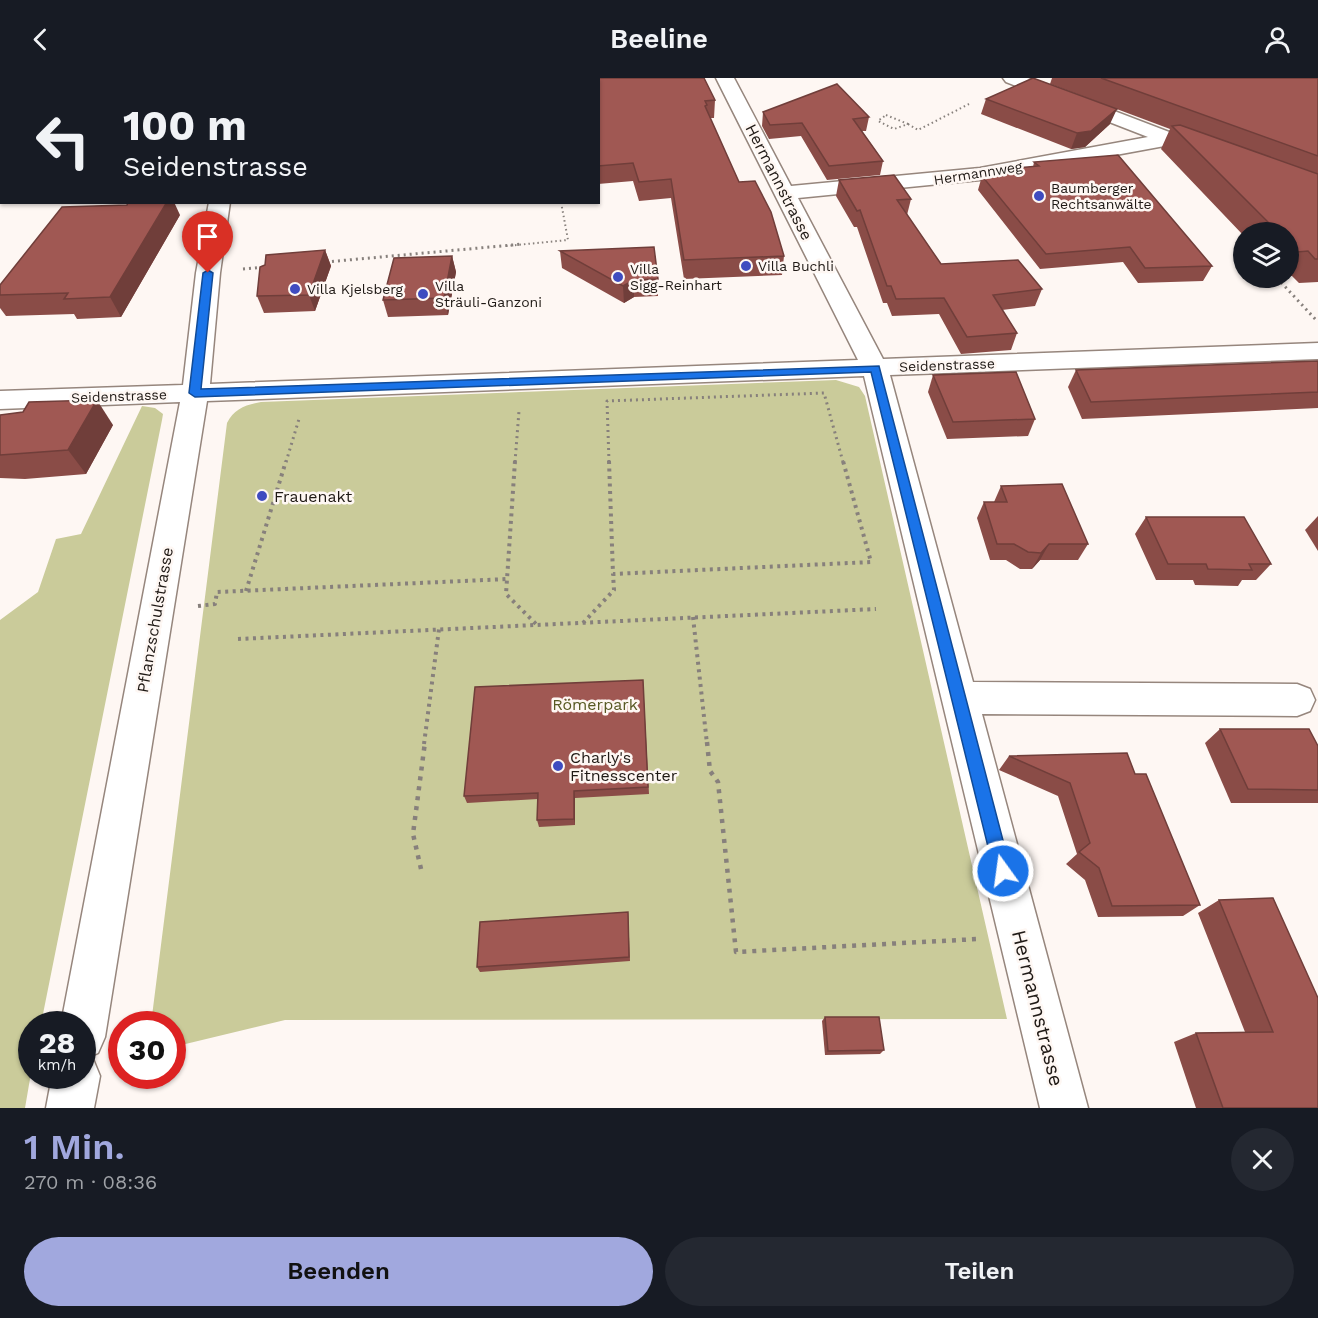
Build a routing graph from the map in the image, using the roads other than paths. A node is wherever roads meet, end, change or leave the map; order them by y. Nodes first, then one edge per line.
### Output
1 (724, 78) edge
2 (1012, 78) edge
3 (1170, 139) junction
4 (1191, 147) edge
5 (784, 193) junction
6 (220, 204) edge
7 (1318, 351) edge
8 (875, 368) junction
9 (195, 393) junction
10 (0, 400) edge
11 (959, 698) junction
12 (1296, 700) dead end
13 (87, 1011) edge
14 (74, 1089) edge
15 (70, 1108) edge
16 (1064, 1108) edge

1 - 5 street, Hermannstrasse
2 - 3 street
3 - 4 street
3 - 5 street, Hermannweg
5 - 8 street, Hermannstrasse
6 - 9 street, Pflanzschulstrasse
7 - 8 street, Seidenstrasse
8 - 9 street, Seidenstrasse
8 - 11 street, Hermannstrasse
9 - 10 street, Seidenstrasse
9 - 13 street, Pflanzschulstrasse
11 - 12 street
11 - 16 street, Hermannstrasse
14 - 15 street

